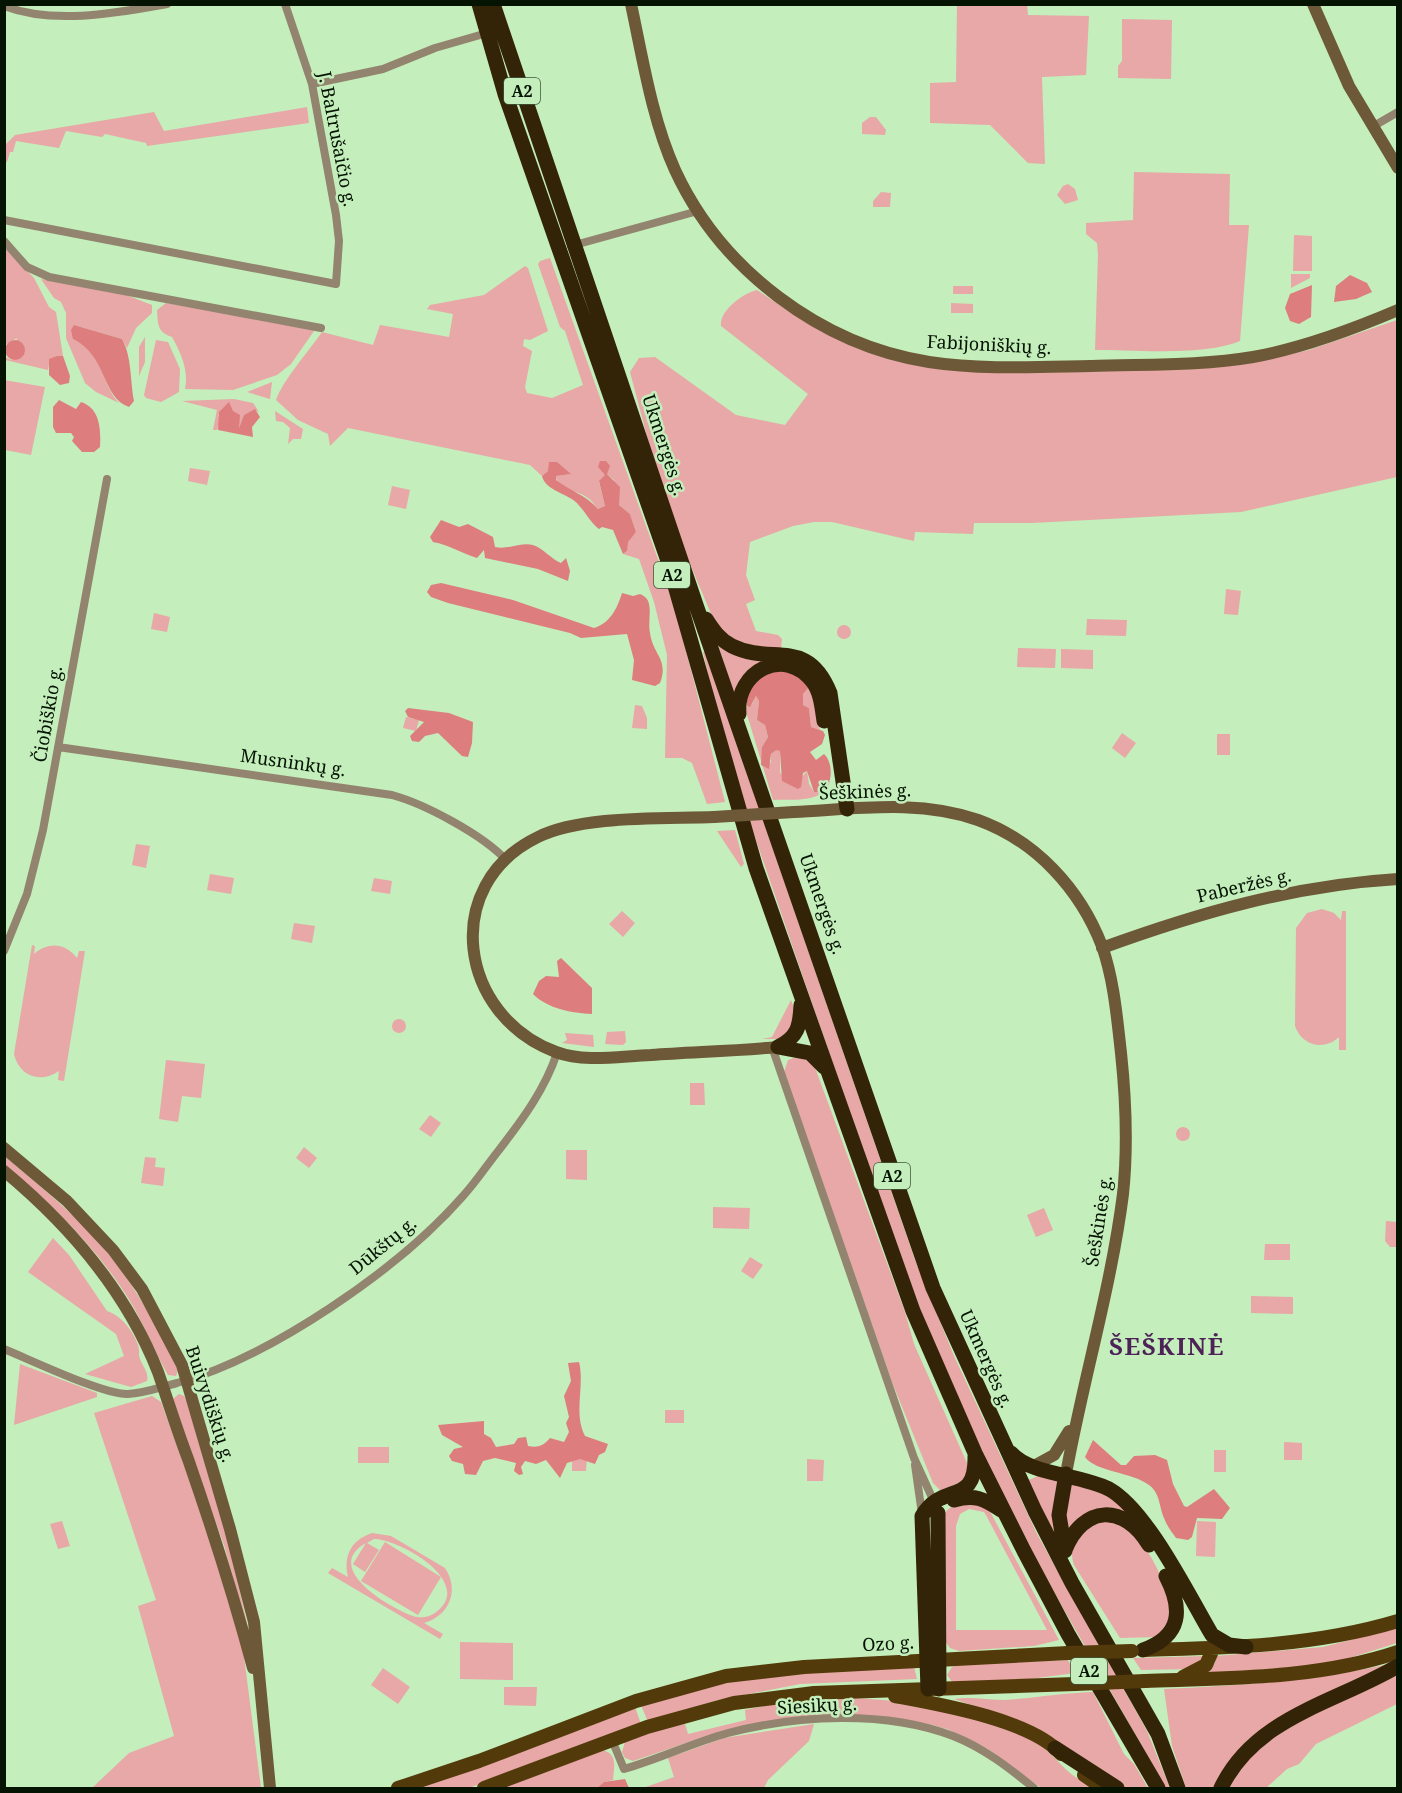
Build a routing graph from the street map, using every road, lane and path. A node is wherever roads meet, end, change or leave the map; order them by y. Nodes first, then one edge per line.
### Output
1 (167, 4) edge
2 (285, 4) edge
3 (479, 4) edge
4 (493, 4) edge
5 (631, 4) edge
6 (1313, 4) edge
7 (4, 6) edge
8 (494, 31) junction
9 (312, 84) junction
10 (1398, 112) edge
11 (1372, 127) junction
12 (1398, 168) edge
13 (698, 211) junction
14 (4, 220) edge
15 (4, 241) edge
16 (576, 245) junction
17 (559, 249) junction
18 (1398, 310) edge
19 (321, 328) dead end
20 (107, 479) dead end
21 (696, 604) junction
22 (741, 729) junction
23 (58, 747) junction
24 (843, 810) junction
25 (506, 860) junction
26 (1398, 879) edge
27 (1102, 948) junction
28 (4, 951) edge
29 (802, 999) junction
30 (775, 1047) junction
31 (557, 1053) junction
32 (826, 1070) junction
33 (4, 1148) edge
34 (4, 1171) edge
35 (4, 1350) edge
36 (188, 1380) junction
37 (162, 1387) junction
38 (1076, 1414) junction
39 (1003, 1445) junction
40 (975, 1453) junction
41 (914, 1458) junction
42 (1032, 1467) junction
43 (1066, 1474) junction
44 (931, 1510) junction
45 (1003, 1512) junction
46 (1065, 1550) junction
47 (1072, 1583) junction
48 (1398, 1621) edge
49 (1212, 1642) junction
50 (1245, 1647) joint
51 (1138, 1650) junction
52 (1398, 1652) edge
53 (934, 1659) junction
54 (1398, 1666) edge
55 (1175, 1680) junction
56 (934, 1689) junction
57 (866, 1691) junction
58 (260, 1695) junction
59 (612, 1740) junction
60 (1055, 1748) junction
61 (270, 1788) edge
62 (398, 1788) edge
63 (484, 1788) edge
64 (1034, 1788) edge
65 (1103, 1788) edge
66 (1117, 1788) edge
67 (1158, 1788) edge
68 (1178, 1788) edge
69 (1221, 1788) edge

1 - 7 street
2 - 9 street, J. Baltrušaičio g.
3 - 8 highway, Ukmergės g. / A2
4 - 8 highway, Ukmergės g. / A2
5 - 13 street, Fabijoniškių g.
6 - 11 street
8 - 9 street
8 - 16 highway, Ukmergės g. / A2
8 - 17 highway, Ukmergės g. / A2
9 - 14 street, J. Baltrušaičio g.
10 - 11 street
11 - 12 street
13 - 16 street
13 - 18 street, Fabijoniškių g.
15 - 19 street
16 - 17 street
16 - 21 highway, Ukmergės g. / A2
17 - 29 highway, Ukmergės g. / A2
20 - 23 street, Čiobiškio g.
21 - 22 highway, Ukmergės g. / A2
21 - 24 highway
22 - 24 highway
22 - 39 highway, Ukmergės g. / A2
23 - 25 street, Musninkų g.
23 - 28 street, Čiobiškio g.
24 - 25 street, Šeškinės g., bridge
24 - 27 street, Šeškinės g.
25 - 31 street, Šeškinės g.
26 - 27 street, Paberžės g.
27 - 38 street, Šeškinės g.
29 - 30 highway
29 - 32 highway, Ukmergės g. / A2
30 - 31 street, Šeškinės g.
30 - 32 highway
30 - 41 street
31 - 36 street, Dūkštų g.
32 - 40 highway, Ukmergės g. / A2
33 - 36 street, Buivydiškių g.
34 - 37 street, Buivydiškių g.
35 - 37 street, Dūkštų g.
36 - 37 street, Dūkštų g.
36 - 58 street, Buivydiškių g.
37 - 58 street, Buivydiškių g.
38 - 42 street
38 - 43 street, Šeškinės g.
39 - 42 highway
39 - 47 highway, Ukmergės g. / A2
40 - 44 highway
40 - 45 highway, Ukmergės g. / A2
41 - 44 street
41 - 44 street
42 - 43 highway
43 - 46 highway
43 - 49 highway
44 - 45 highway
44 - 53 highway
45 - 67 highway, Ukmergės g. / A2
46 - 47 highway
46 - 51 highway
47 - 68 highway, Ukmergės g. / A2
48 - 50 main road
49 - 50 highway
49 - 51 main road, Ozo g.
49 - 55 main road
51 - 53 main road, Ozo g., bridge
52 - 55 main road
53 - 56 highway
53 - 62 main road, Ozo g.
54 - 69 highway
55 - 56 main road, bridge
56 - 57 main road
57 - 59 main road
57 - 60 main road
58 - 61 street, Buivydiškių g.
59 - 63 main road
59 - 64 street, Siesikų g.
60 - 65 main road
60 - 66 highway

